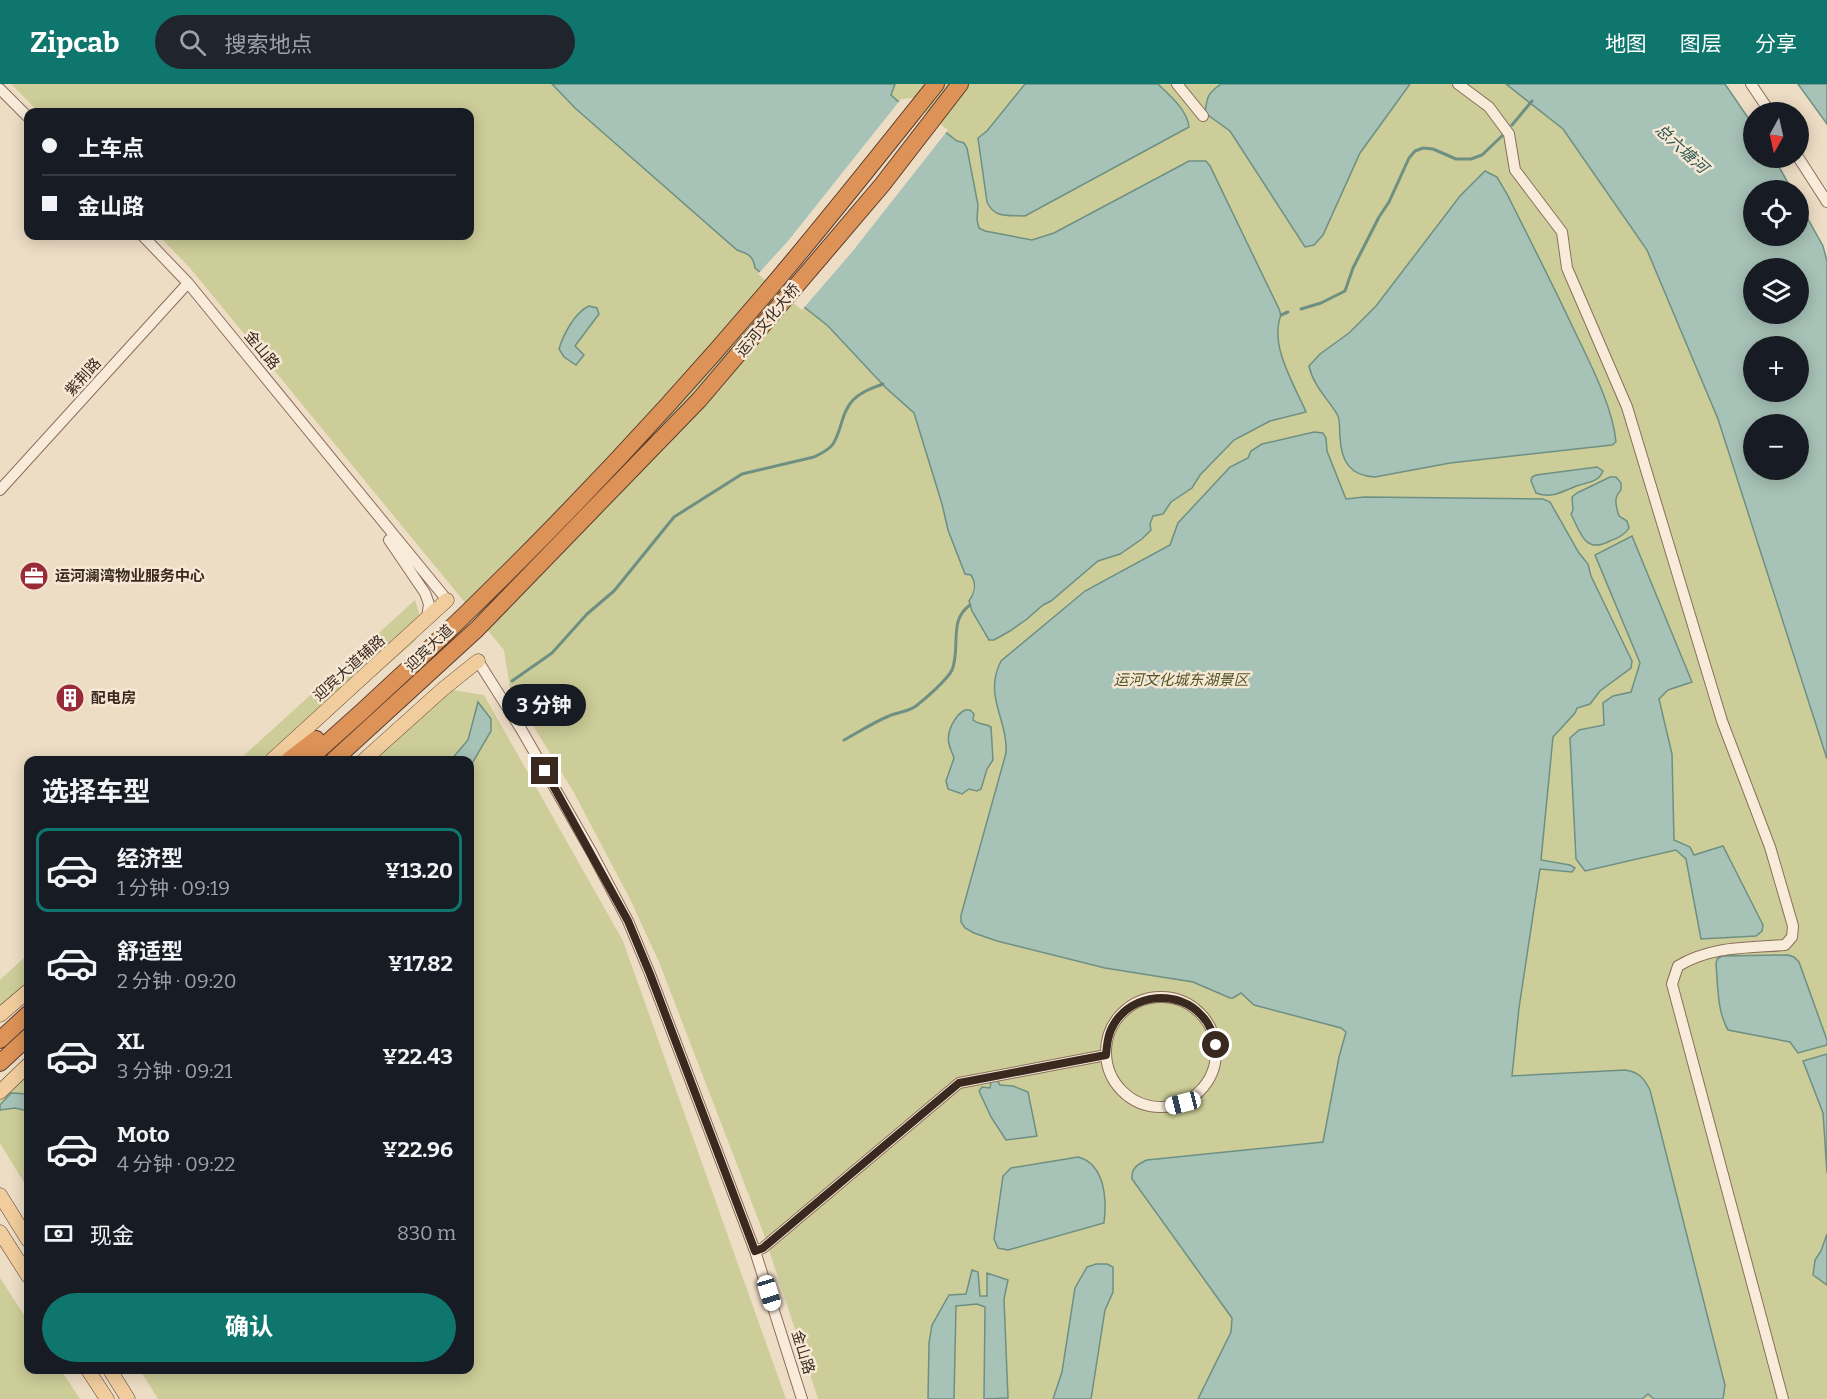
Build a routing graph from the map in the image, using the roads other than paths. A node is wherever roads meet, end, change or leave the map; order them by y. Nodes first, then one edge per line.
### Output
1 (936, 84) edge
2 (960, 84) edge
3 (1177, 84) edge
4 (1458, 84) edge
5 (1751, 84) edge
6 (0, 89) edge
7 (1763, 102) edge
8 (24, 113) edge
9 (1203, 116) dead end
10 (1805, 168) edge
11 (1827, 202) edge
12 (147, 240) edge
13 (188, 284) junction
14 (354, 487) junction
15 (0, 490) edge
16 (548, 532) joint
17 (561, 543) joint
18 (496, 584) junction
19 (518, 588) junction
20 (447, 600) joint
21 (427, 618) junction
22 (478, 661) joint
23 (276, 756) edge
24 (295, 756) edge
25 (312, 756) edge
26 (338, 756) edge
27 (351, 756) edge
28 (368, 756) edge
29 (24, 995) edge
30 (0, 1016) edge
31 (24, 1018) edge
32 (0, 1040) edge
33 (24, 1041) edge
34 (1106, 1055) junction
35 (0, 1063) edge
36 (24, 1069) edge
37 (0, 1092) edge
38 (0, 1195) edge
39 (0, 1232) edge
40 (24, 1234) edge
41 (755, 1251) junction
42 (24, 1270) edge
43 (91, 1374) edge
44 (112, 1374) edge
45 (107, 1399) edge
46 (128, 1399) edge
47 (802, 1399) edge
48 (1783, 1399) edge

1 - 16 highway, 运河文化大桥
2 - 17 highway, 运河文化大桥
3 - 9 street
4 - 48 street
5 - 7 street
6 - 8 street
10 - 11 street
12 - 13 street, 金山路
13 - 14 street, 金山路
13 - 15 street, 紫荆路
14 - 20 street, 金山路
14 - 21 street, 金山路
16 - 18 highway, 迎宾大道
17 - 19 highway, 迎宾大道
18 - 24 highway
18 - 25 highway, 迎宾大道
19 - 26 highway, 迎宾大道
19 - 27 highway
20 - 21 main road, 迎宾大道辅路
21 - 23 main road, 迎宾大道辅路
22 - 28 main road
22 - 41 street, 金山路
29 - 30 main road
31 - 32 highway
33 - 35 highway
34 - 34 street
34 - 41 street
36 - 37 main road
38 - 40 main road
39 - 42 main road
41 - 47 street, 金山路
43 - 45 main road
44 - 46 main road

